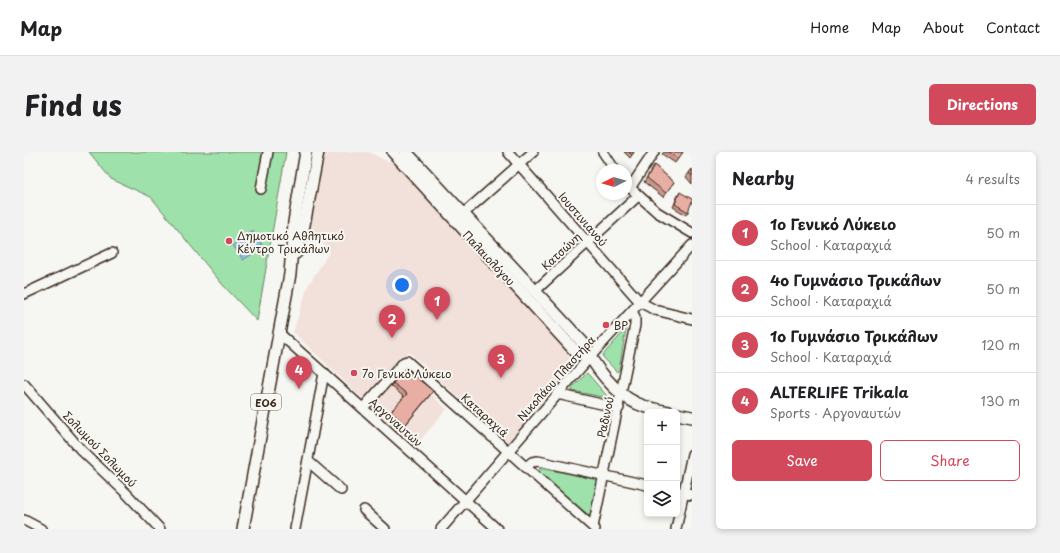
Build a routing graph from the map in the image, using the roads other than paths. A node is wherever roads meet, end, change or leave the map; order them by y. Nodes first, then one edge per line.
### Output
1 (268, 152) edge
2 (306, 152) edge
3 (318, 152) edge
4 (508, 152) edge
5 (533, 152) edge
6 (603, 152) edge
7 (654, 152) edge
8 (399, 153) edge
9 (519, 164) junction
10 (611, 164) edge
11 (632, 181) edge
12 (261, 189) dead end
13 (632, 190) edge
14 (638, 196) junction
15 (463, 214) junction
16 (692, 233) edge
17 (588, 243) junction
18 (692, 245) edge
19 (112, 253) dead end
20 (290, 274) junction
21 (535, 291) junction
22 (24, 294) edge
23 (640, 302) junction
24 (632, 311) junction
25 (692, 319) edge
26 (279, 333) junction
27 (589, 358) junction
28 (324, 373) junction
29 (24, 384) edge
30 (557, 394) junction
31 (622, 394) junction
32 (363, 408) junction
33 (619, 408) junction
34 (656, 409) edge
35 (680, 415) edge
36 (692, 417) edge
37 (507, 451) junction
38 (692, 454) edge
39 (308, 461) junction
40 (526, 467) junction
41 (605, 476) junction
42 (644, 484) edge
43 (341, 490) dead end
44 (684, 494) edge
45 (465, 500) junction
46 (364, 510) dead end
47 (24, 520) edge
48 (381, 528) edge
49 (594, 528) edge
50 (41, 529) edge
51 (160, 529) edge
52 (243, 529) edge
53 (295, 529) edge
54 (441, 529) edge
55 (497, 529) edge
56 (676, 529) edge

1 - 12 street
2 - 20 main road, ΕΟ6
3 - 20 main road, ΕΟ6
4 - 9 street, Ιουστινιανού
5 - 9 street
6 - 10 street
7 - 11 street
8 - 15 main road, Παλαιολόγου
8 - 27 main road, Παλαιολόγου
9 - 15 street
9 - 17 street, Ιουστινιανού
13 - 14 street
14 - 16 street
14 - 17 street, Κατσώνη
15 - 21 main road, Παλαιολόγου
17 - 21 street, Κατσώνη
17 - 23 street, Ιουστινιανού
18 - 23 street, Νικολάου Πλαστήρα
19 - 22 street
20 - 26 main road, ΕΟ6
21 - 27 main road, Παλαιολόγου
23 - 24 street, Νικολάου Πλαστήρα
23 - 25 street
24 - 27 street, Νικολάου Πλαστήρα
24 - 31 street, Ραδινού
26 - 28 street, Αργοναυτών
26 - 52 main road, ΕΟ6
27 - 30 street, Νικολάου Πλαστήρα
27 - 31 main road, Παλαιολόγου
28 - 32 street, Αργοναυτών
28 - 39 street
29 - 51 street, Σολωμού Σολωμού
30 - 33 street
30 - 37 street, Νικολάου Πλαστήρα
31 - 33 street, Ραδινού
31 - 34 main road, Παλαιολόγου
32 - 37 street, Καταραχιά
32 - 45 street, Αργοναυτών
33 - 41 street, Ραδινού
35 - 36 main road
37 - 40 street, Καταραχιά
37 - 45 street, Νικολάου Πλαστήρα
38 - 44 street
39 - 43 street
39 - 53 street
40 - 41 street
40 - 49 street, Καταραχιά
41 - 42 street
41 - 49 street, Ραδινού
44 - 56 street
45 - 54 street, Νικολάου Πλαστήρα
45 - 55 street, Αργοναυτών
46 - 48 street
47 - 50 street

